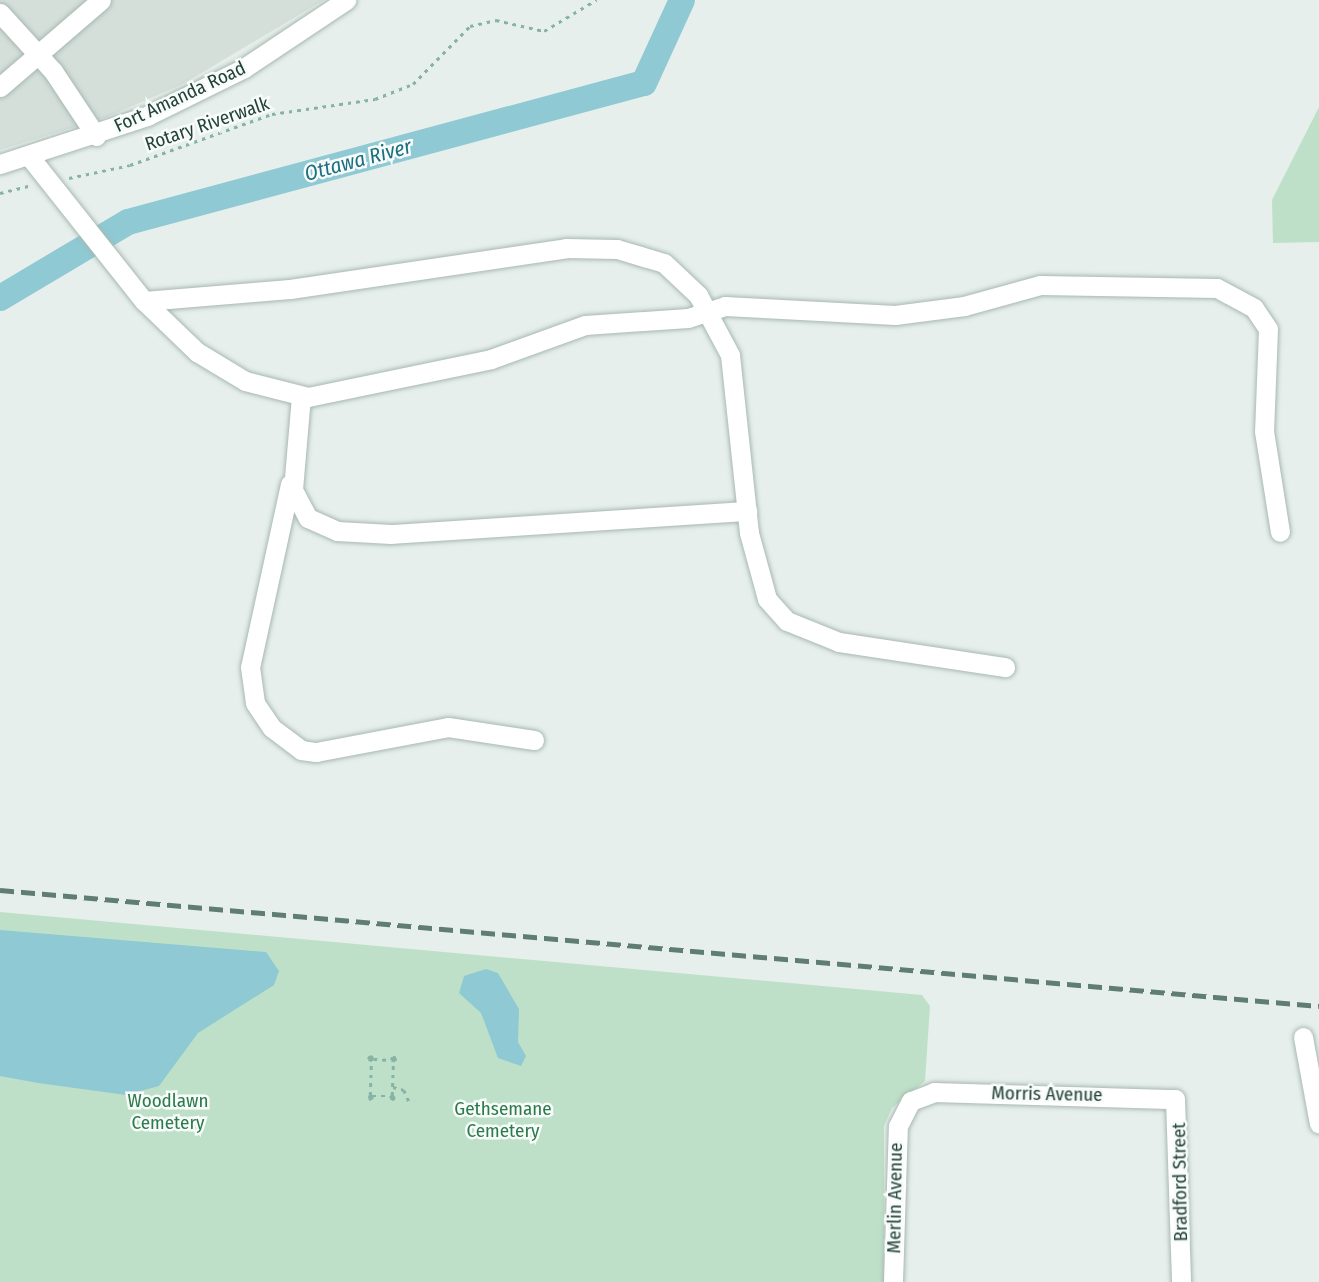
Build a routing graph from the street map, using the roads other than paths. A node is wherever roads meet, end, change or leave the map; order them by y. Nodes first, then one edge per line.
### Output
1 (101, 0) edge
2 (346, 0) edge
3 (0, 13) edge
4 (38, 55) junction
5 (0, 87) edge
6 (96, 136) junction
7 (29, 156) junction
8 (0, 163) edge
9 (144, 302) junction
10 (709, 311) junction
11 (301, 396) junction
12 (291, 478) junction
13 (747, 511) junction
14 (1280, 532) dead end
15 (1005, 667) dead end
16 (534, 740) dead end
17 (1303, 1037) dead end
18 (934, 1093) joint
19 (1159, 1096) joint
20 (1319, 1124) edge
21 (893, 1282) edge
22 (1181, 1282) edge

1 - 4 street
2 - 6 street, Fort Amanda Road
3 - 4 street
4 - 5 street
4 - 6 street
6 - 7 street, Fort Amanda Road
7 - 8 street, Fort Amanda Road
7 - 9 street
9 - 10 street
9 - 11 street
10 - 11 street
10 - 13 street
10 - 14 street
11 - 12 street
12 - 13 street
12 - 16 street
13 - 15 street
17 - 20 street
18 - 19 street, Morris Avenue
18 - 21 street, Merlin Avenue
19 - 22 street, Bradford Street

